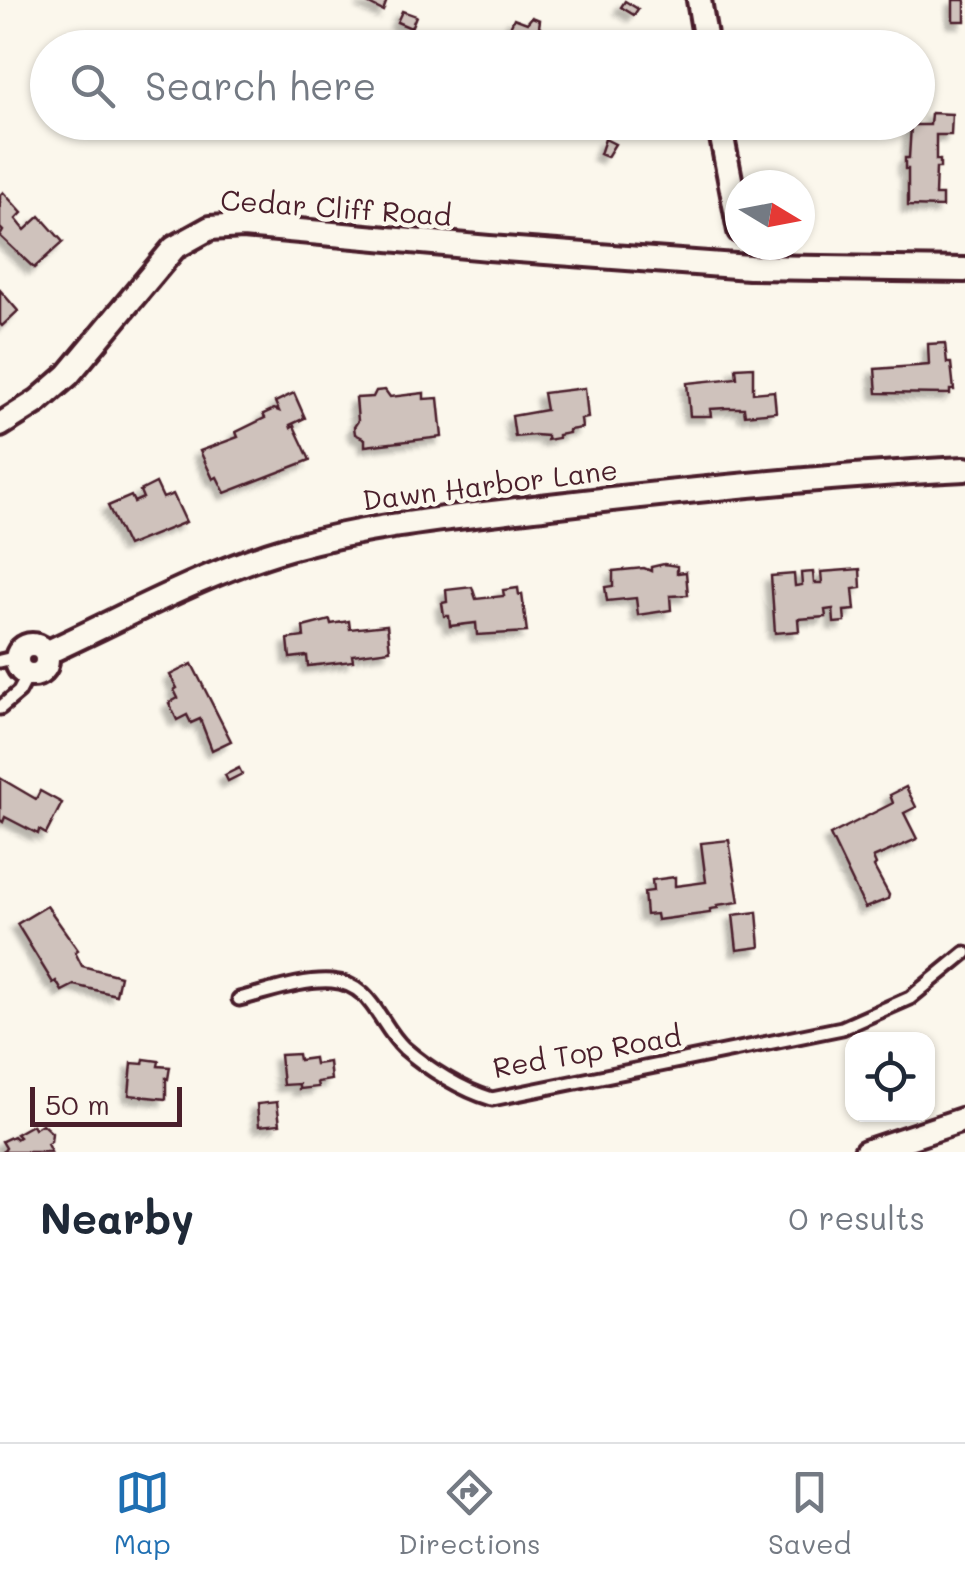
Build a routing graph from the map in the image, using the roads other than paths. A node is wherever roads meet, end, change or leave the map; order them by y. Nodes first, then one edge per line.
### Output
1 (699, 0) edge
2 (704, 30) edge
3 (722, 140) edge
4 (728, 170) edge
5 (725, 255) edge
6 (809, 260) edge
7 (965, 270) edge
8 (0, 425) edge
9 (965, 469) edge
10 (15, 664) edge
11 (0, 708) edge
12 (965, 954) edge
13 (239, 999) dead end
14 (965, 1118) edge
15 (866, 1152) edge

1 - 2 street
3 - 4 street
5 - 8 street, Cedar Cliff Road
6 - 7 street, Cedar Cliff Road
9 - 10 street, Dawn Harbor Lane
10 - 11 lane
12 - 13 lane, Red Top Road
14 - 15 street

